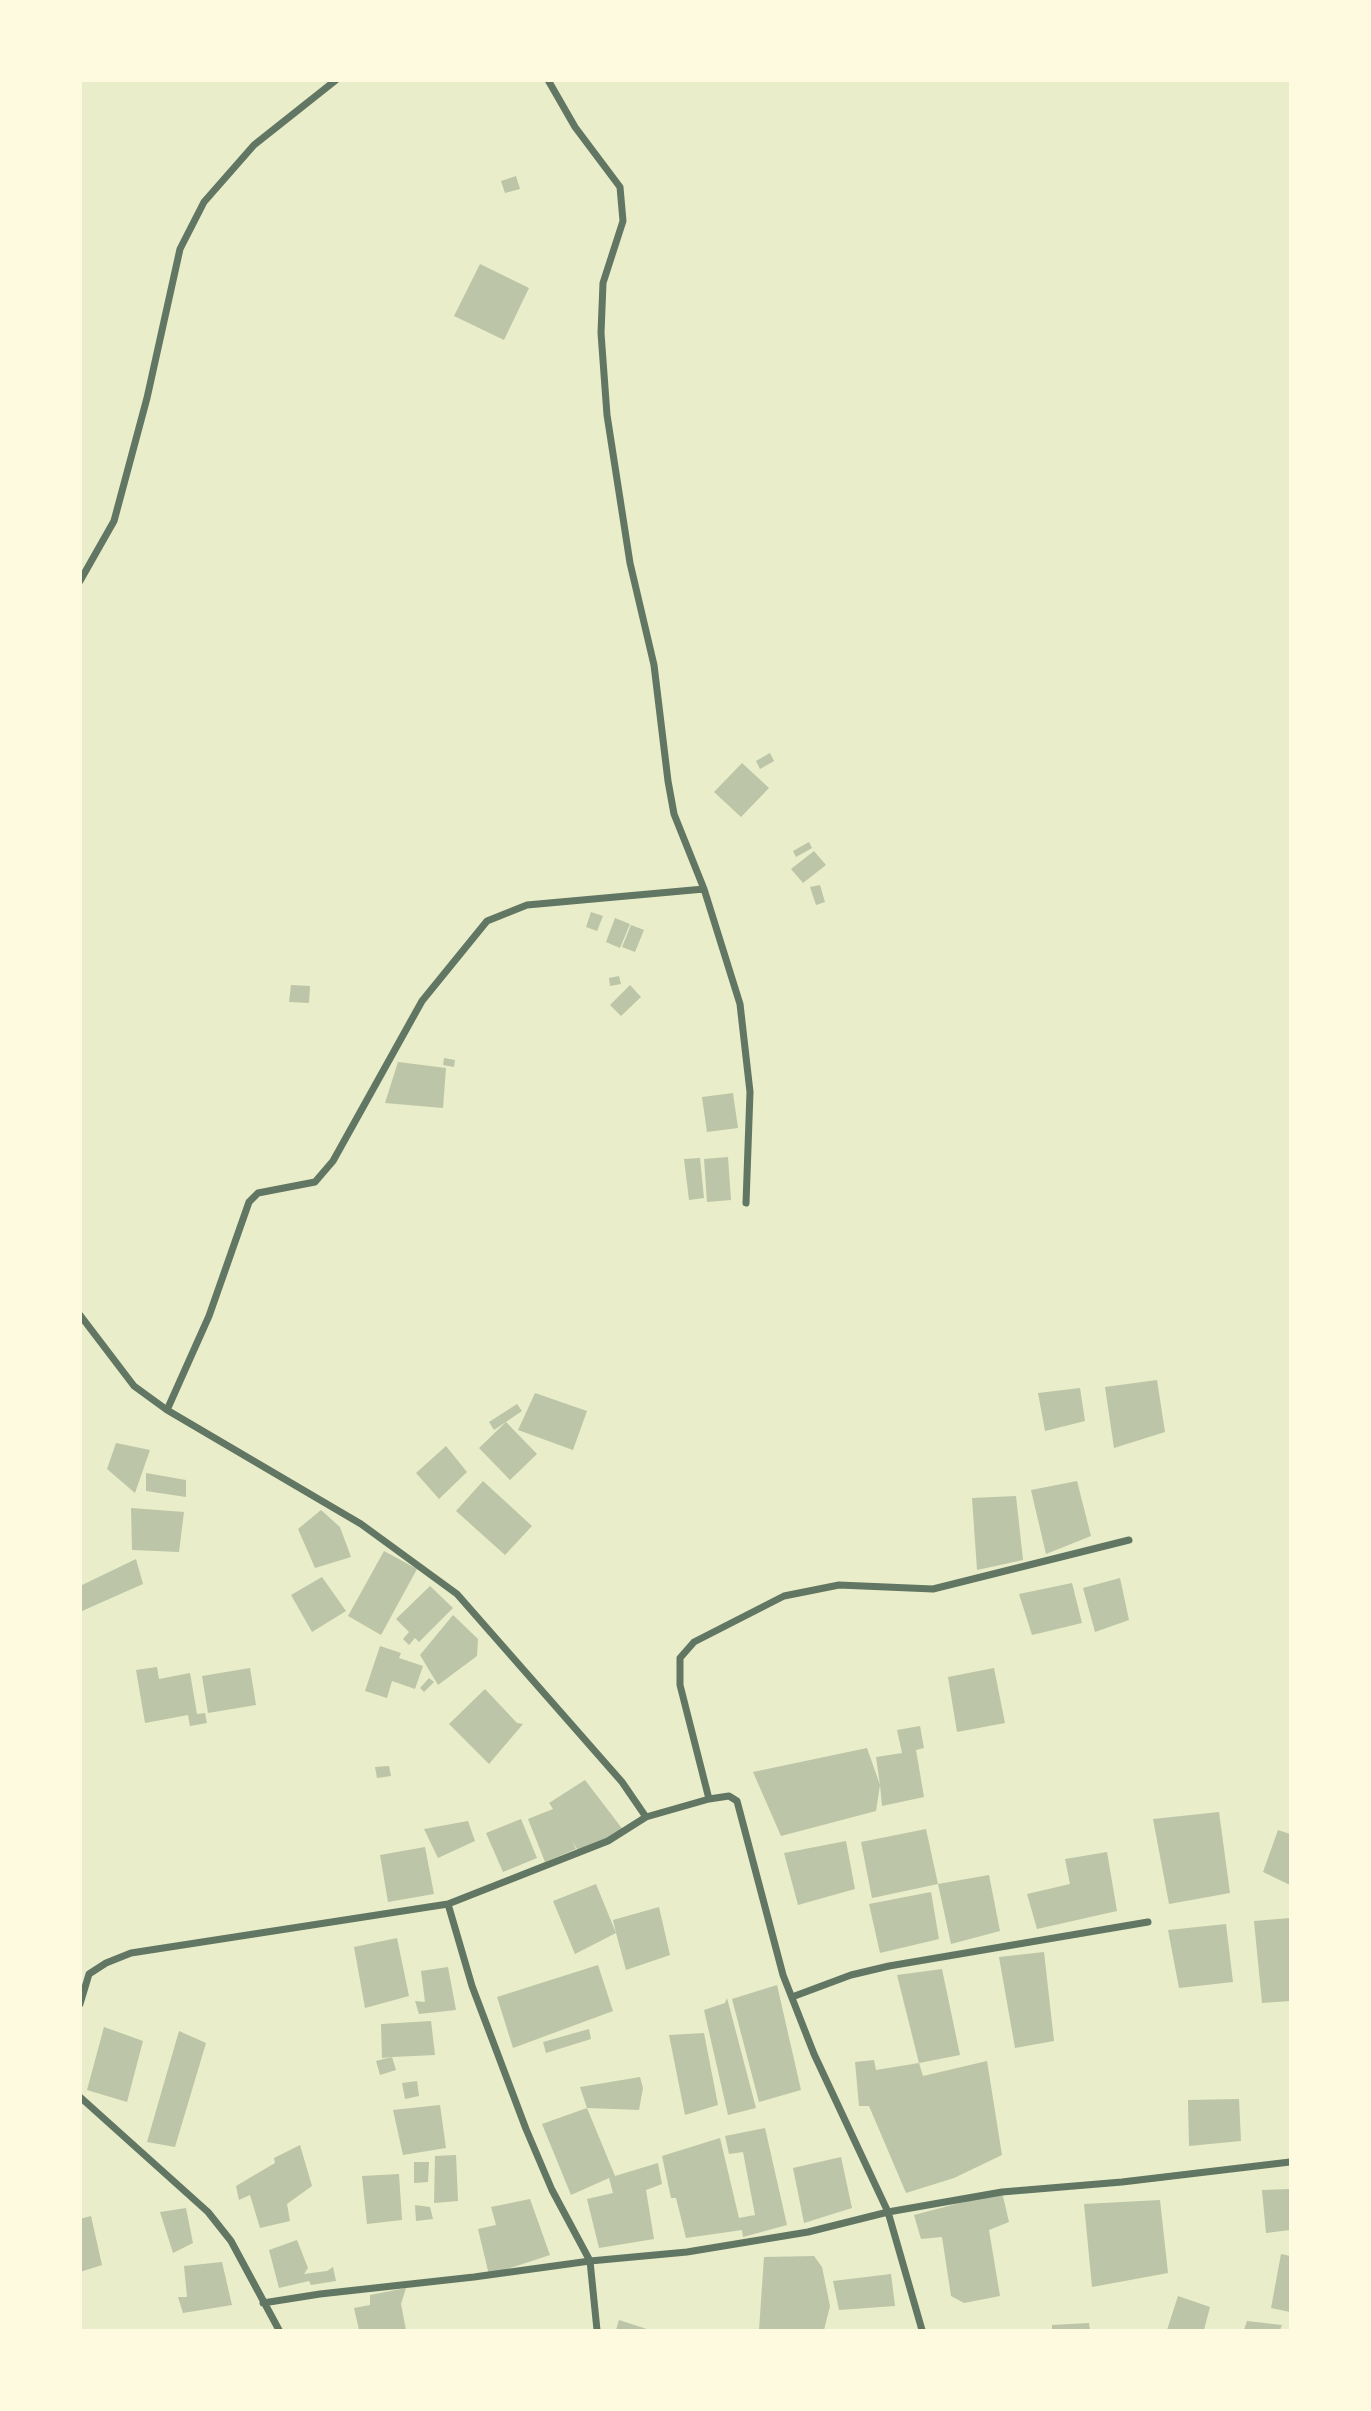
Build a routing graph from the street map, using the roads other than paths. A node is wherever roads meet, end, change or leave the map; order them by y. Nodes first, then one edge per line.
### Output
1 (336, 80) edge
2 (548, 80) edge
3 (80, 581) edge
4 (704, 889) junction
5 (746, 1203) dead end
6 (80, 1315) edge
7 (167, 1410) junction
8 (1129, 1540) dead end
9 (709, 1799) junction
10 (646, 1817) junction
11 (448, 1904) junction
12 (1147, 1922) dead end
13 (792, 1997) junction
14 (80, 2004) edge
15 (80, 2097) edge
16 (1290, 2162) edge
17 (888, 2212) junction
18 (590, 2261) junction
19 (263, 2303) junction
20 (279, 2330) edge
21 (597, 2330) edge
22 (922, 2330) edge

1 - 3 street
2 - 4 street
4 - 5 street
4 - 7 street
6 - 7 street
7 - 10 street
8 - 9 street
9 - 10 street
9 - 13 street
10 - 11 street
11 - 14 street
11 - 18 street
12 - 13 street
13 - 17 street
15 - 19 street
16 - 17 street
17 - 18 street
17 - 22 street
18 - 19 street
18 - 21 street
19 - 20 street

